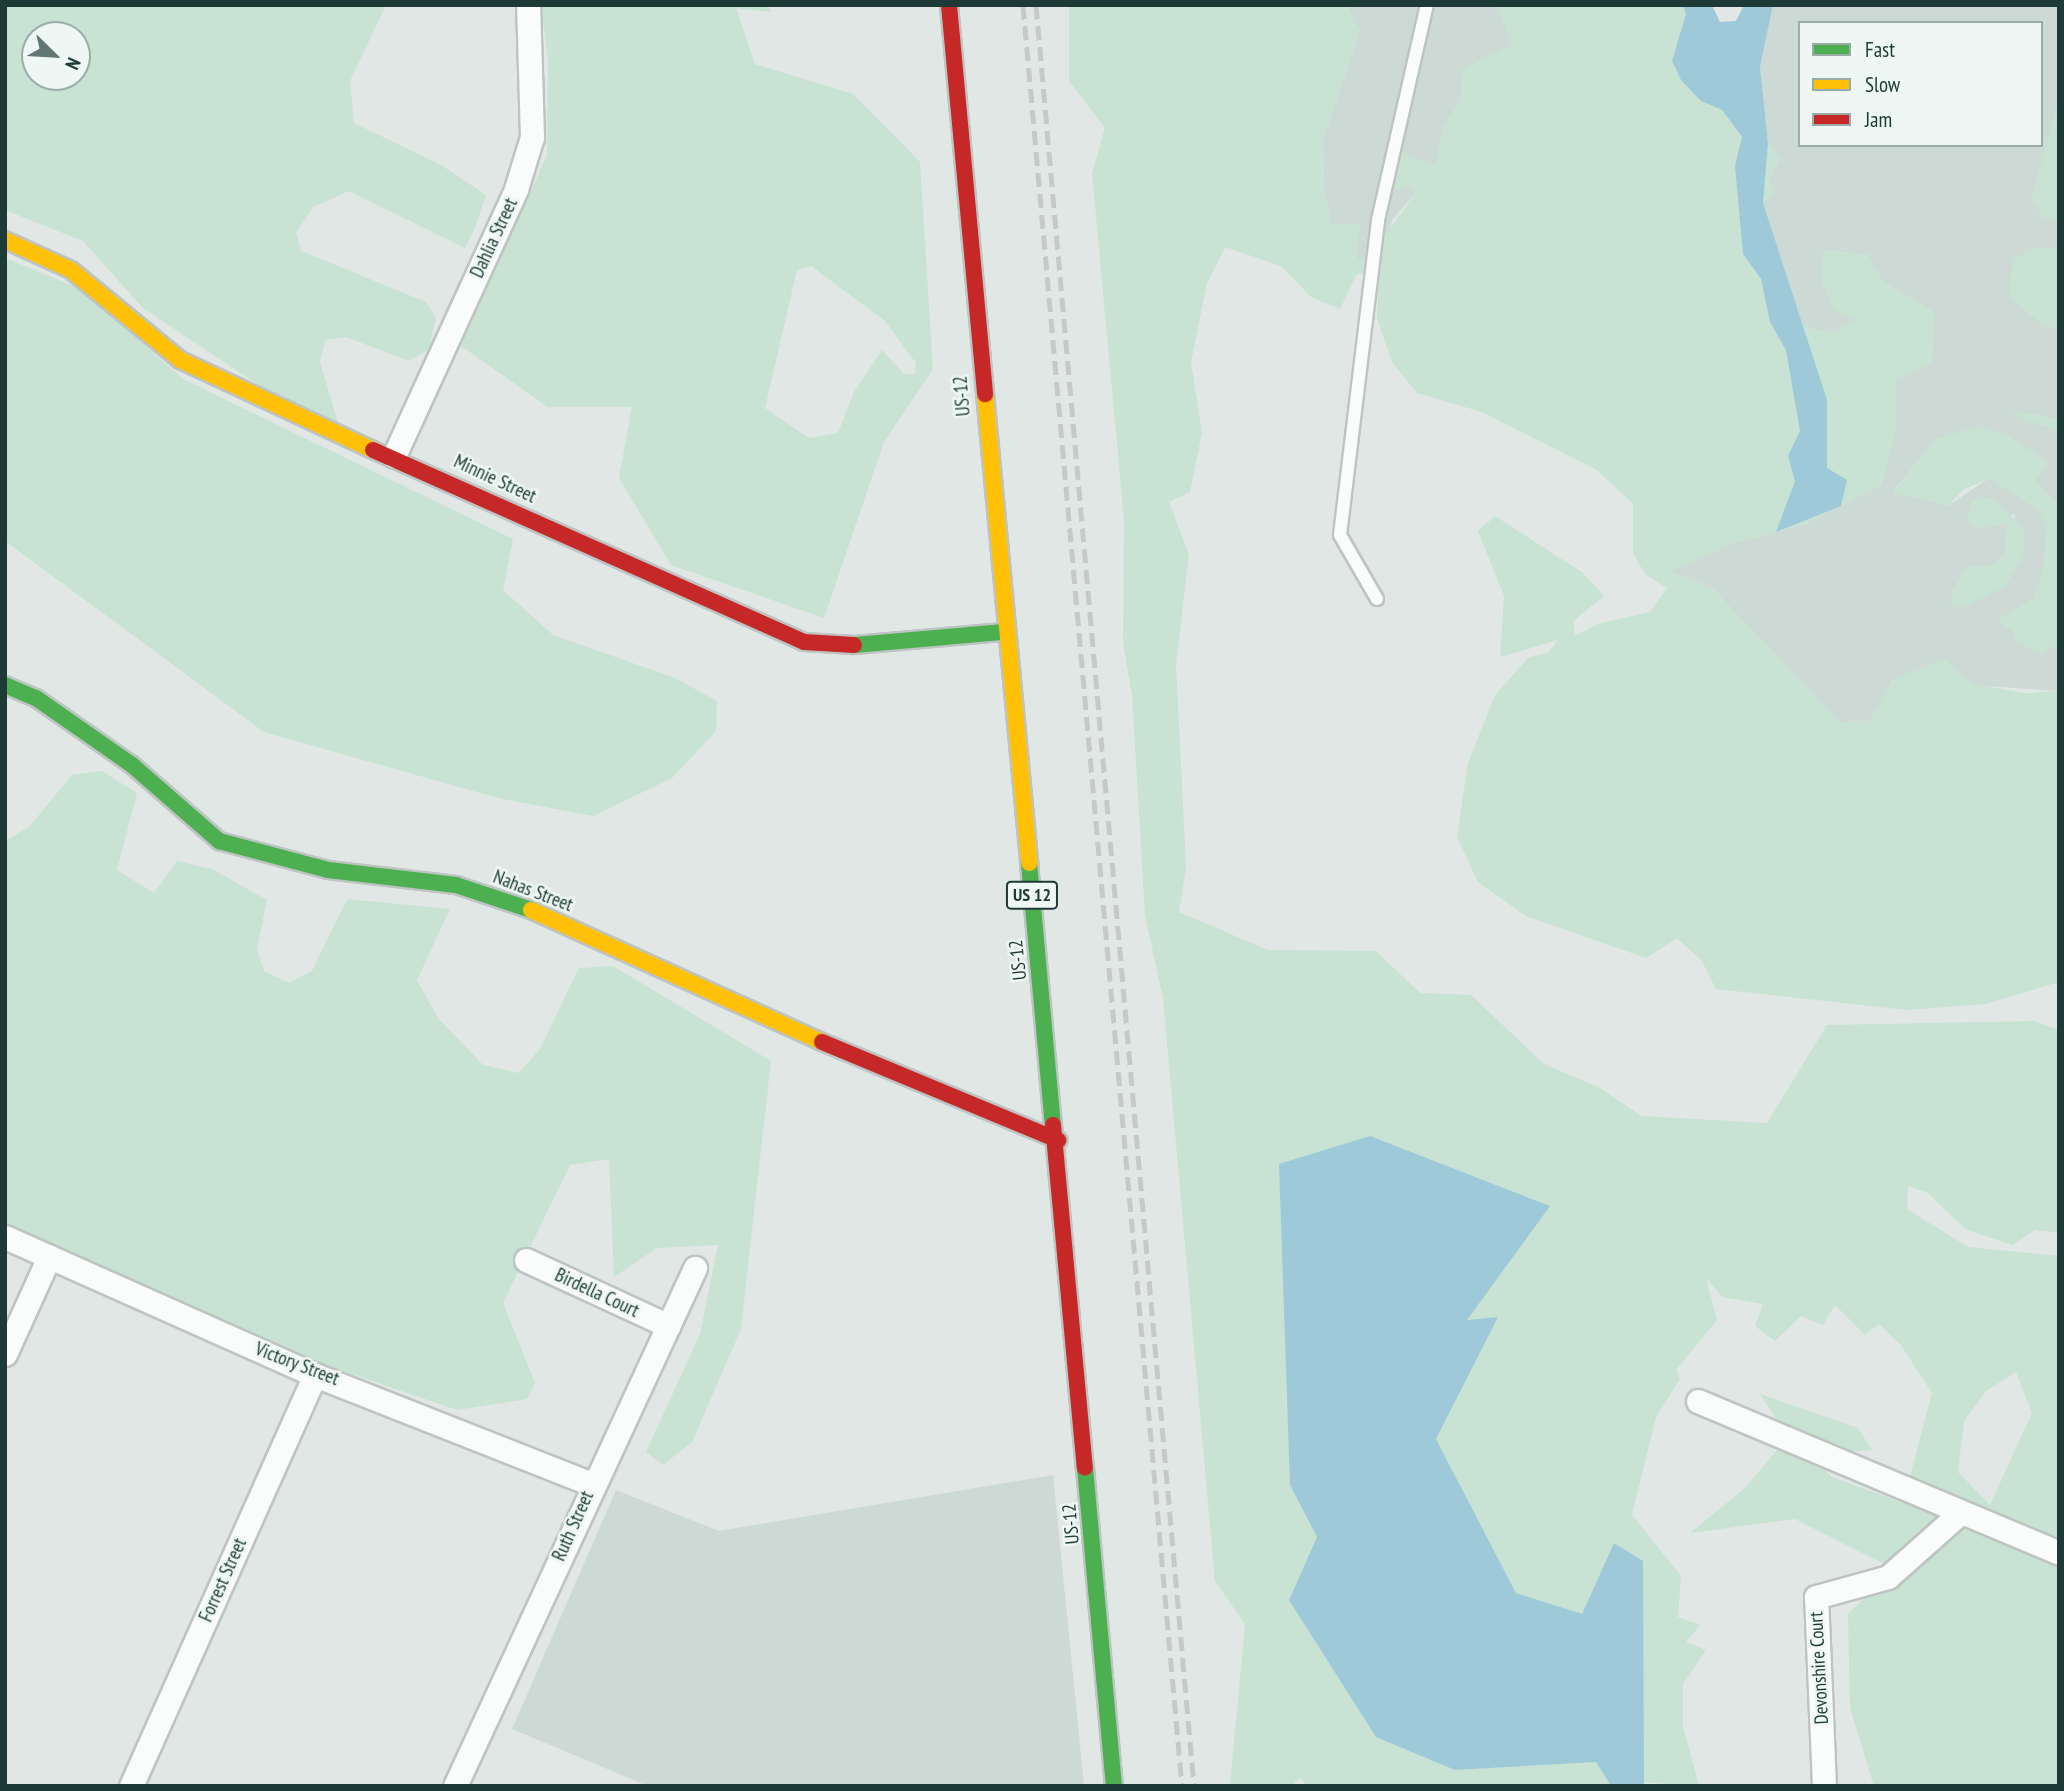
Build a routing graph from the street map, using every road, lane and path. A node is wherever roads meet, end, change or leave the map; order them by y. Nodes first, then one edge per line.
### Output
1 (528, 5) edge
2 (949, 5) edge
3 (1427, 5) edge
4 (5, 240) edge
5 (394, 456) junction
6 (1377, 599) dead end
7 (1004, 632) junction
8 (5, 685) edge
9 (1058, 1140) junction
10 (5, 1237) edge
11 (49, 1257) junction
12 (526, 1260) dead end
13 (695, 1268) dead end
14 (669, 1326) junction
15 (5, 1354) edge
16 (315, 1375) junction
17 (1698, 1401) dead end
18 (592, 1484) junction
19 (1960, 1513) junction
20 (2059, 1553) edge
21 (131, 1786) edge
22 (455, 1786) edge
23 (1114, 1786) edge
24 (1824, 1786) edge

1 - 5 street, Dahlia Street
2 - 7 street, US-12 / US 12
3 - 6 lane
4 - 5 street, Minnie Street
5 - 7 street, Minnie Street
7 - 9 street, US-12 / US 12
8 - 9 street, Nahas Street
9 - 23 street, US-12 / US 12
10 - 11 street, Victory Street
11 - 15 street
11 - 16 street, Victory Street
12 - 14 street, Birdella Court
13 - 14 street, Ruth Street
14 - 18 street, Ruth Street
16 - 18 street, Victory Street
16 - 21 street, Forrest Street
17 - 19 street
18 - 22 street, Ruth Street
19 - 20 street
19 - 24 street, Devonshire Court

